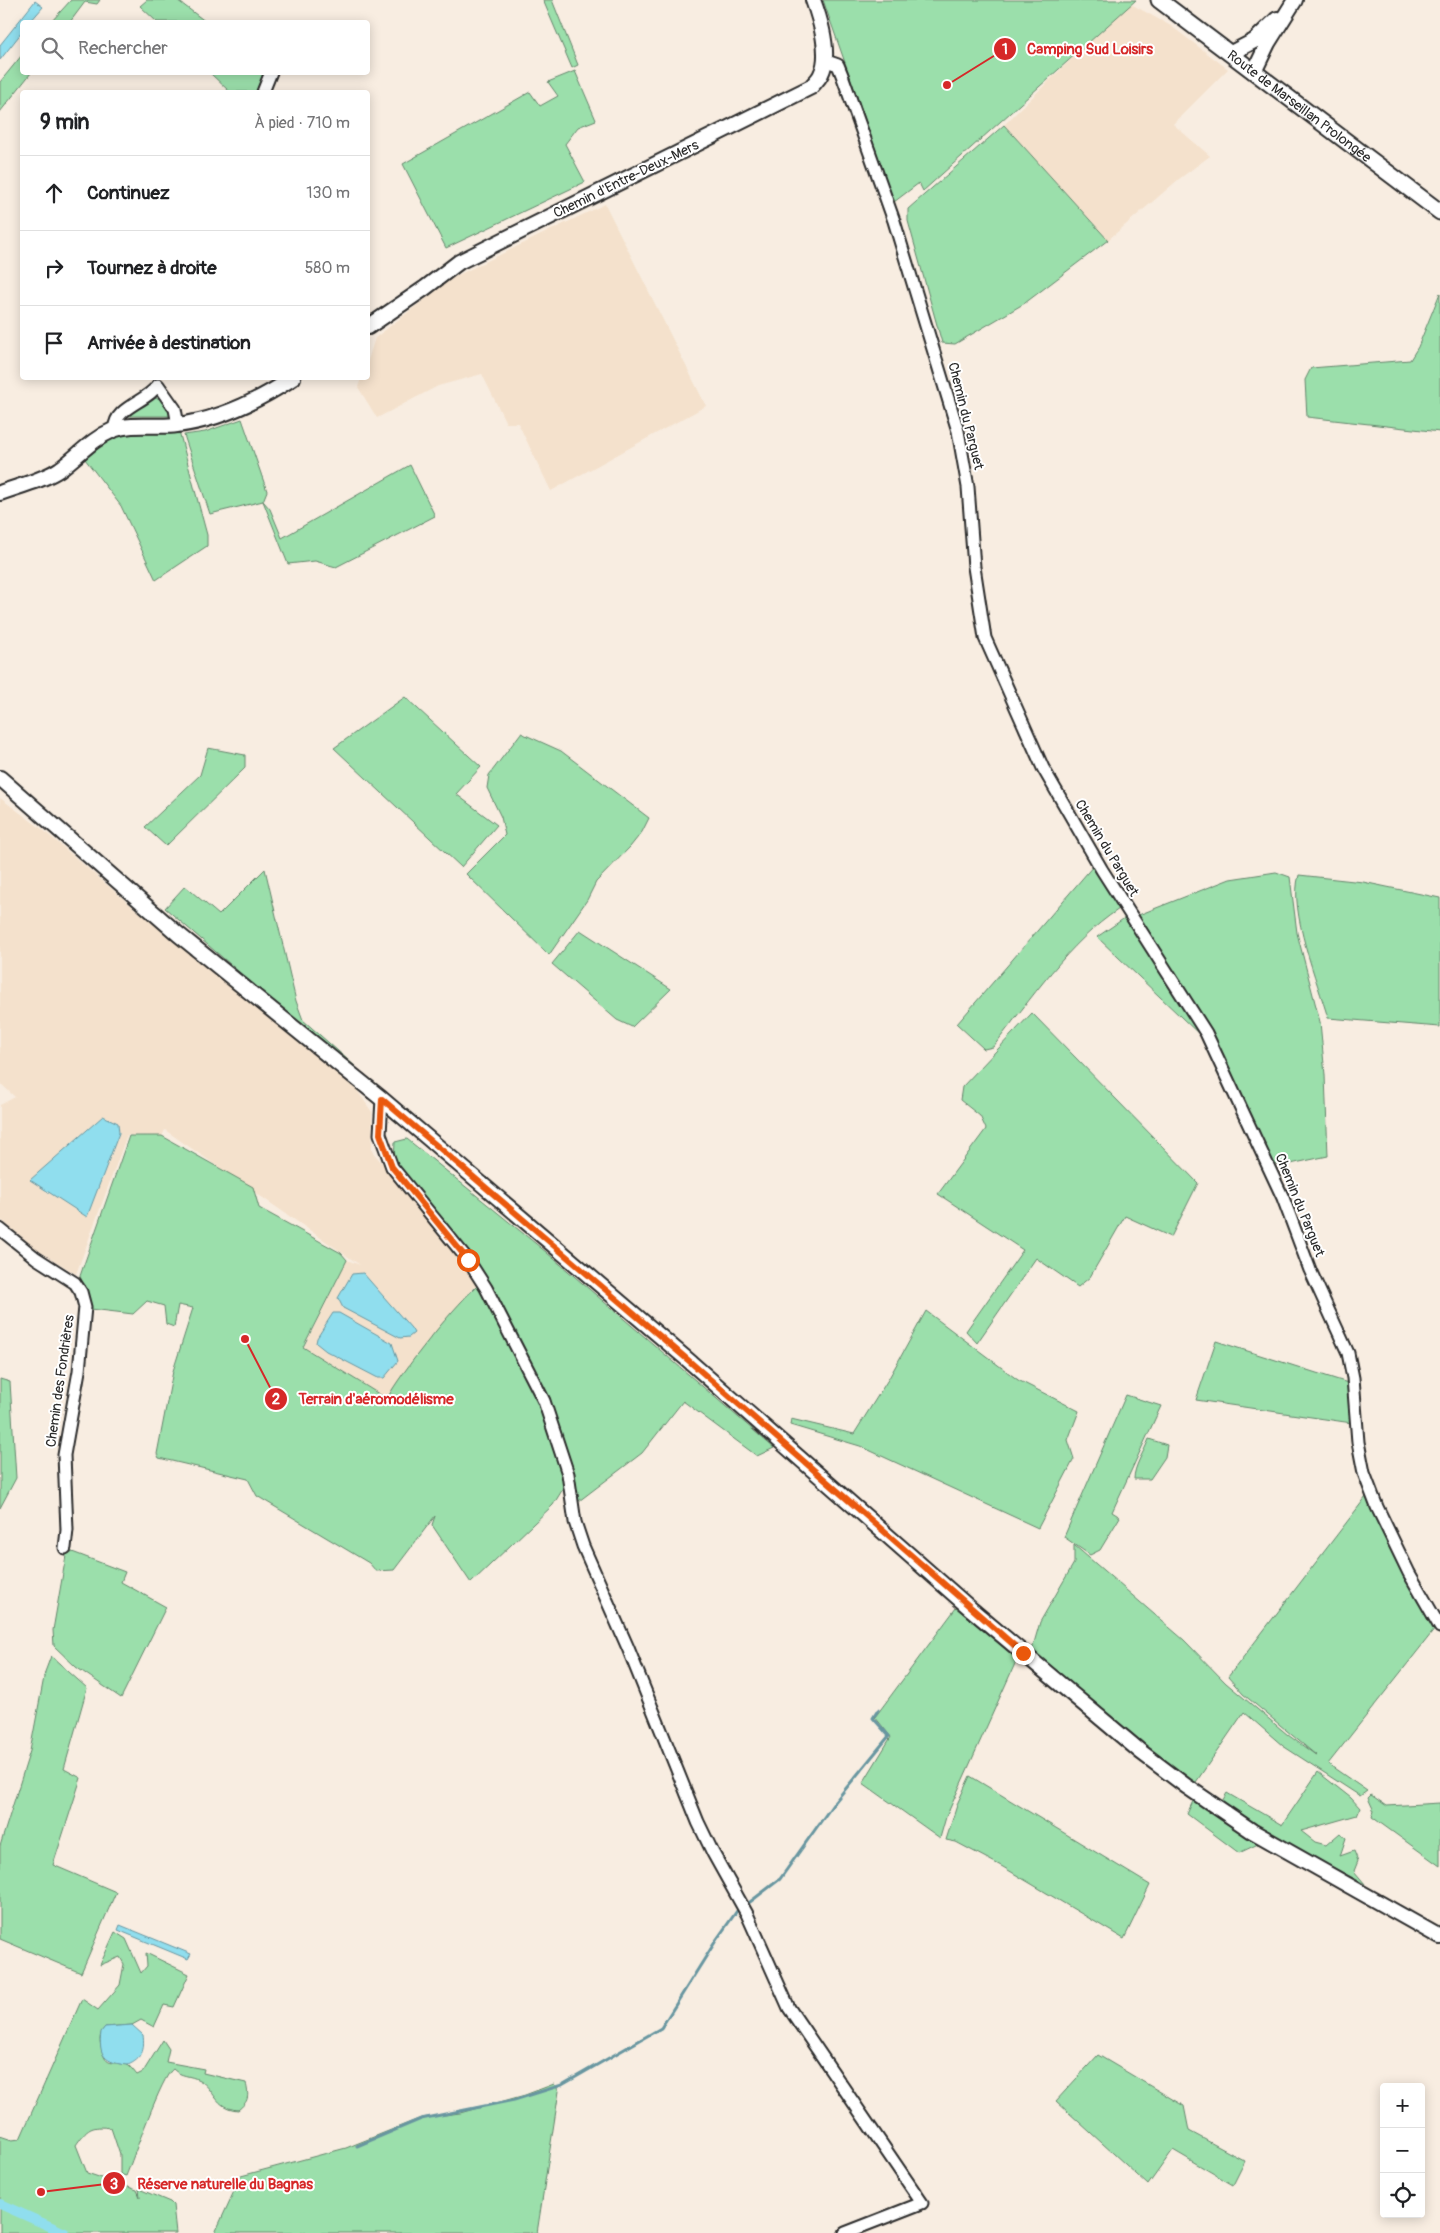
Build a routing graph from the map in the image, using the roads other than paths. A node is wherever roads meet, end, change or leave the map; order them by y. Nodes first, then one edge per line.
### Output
1 (814, 0) edge
2 (1159, 0) edge
3 (1294, 0) edge
4 (1231, 53) junction
5 (824, 60) junction
6 (1254, 72) junction
7 (270, 75) edge
8 (264, 90) edge
9 (1440, 212) edge
10 (370, 326) edge
11 (290, 380) edge
12 (158, 381) edge
13 (178, 426) junction
14 (114, 429) junction
15 (0, 493) edge
16 (0, 778) edge
17 (382, 1099) junction
18 (0, 1229) edge
19 (65, 1548) dead end
20 (1440, 1627) edge
21 (1440, 1937) edge
22 (845, 2233) edge

1 - 5 street, Chemin d'Entre-Deux-Mers
2 - 4 main road, Route de Marseillan Prolongée
3 - 4 street
3 - 6 street
4 - 6 main road, Route de Marseillan Prolongée
5 - 10 street, Chemin d'Entre-Deux-Mers
5 - 20 street, Chemin du Parguet
6 - 9 main road, Route de Marseillan Prolongée
7 - 8 street
11 - 13 street
12 - 13 street
12 - 14 street
13 - 14 street
14 - 15 street
16 - 17 street
17 - 21 street
17 - 22 street
18 - 19 street, Chemin des Fondrières

